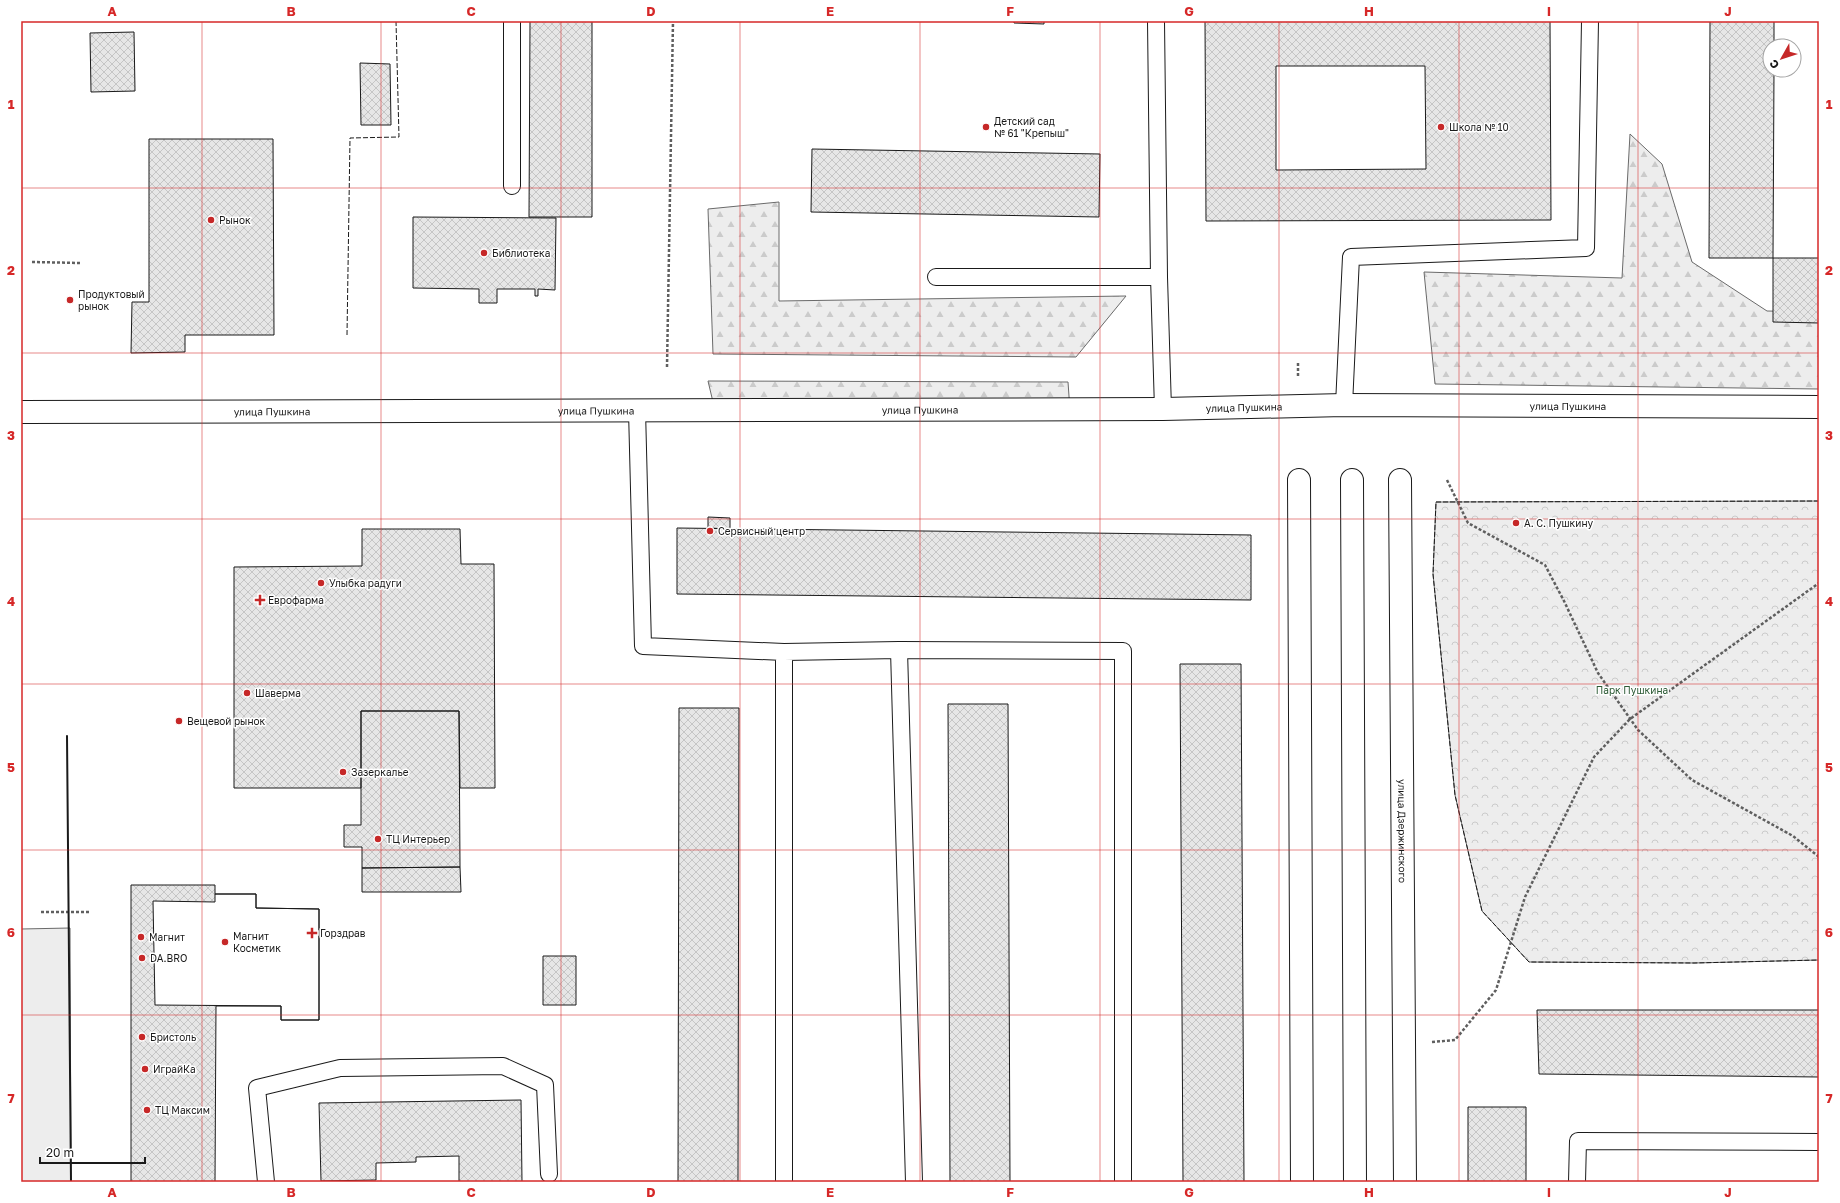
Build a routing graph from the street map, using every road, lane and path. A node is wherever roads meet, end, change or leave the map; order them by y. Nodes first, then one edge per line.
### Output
1 (512, 21) edge
2 (673, 21) edge
3 (1156, 21) edge
4 (1590, 21) edge
5 (512, 186) dead end
6 (32, 262) dead end
7 (81, 263) dead end
8 (936, 277) dead end
9 (1159, 277) junction
10 (1298, 363) dead end
11 (667, 367) dead end
12 (1298, 377) dead end
13 (1344, 405) junction
14 (1819, 407) edge
15 (1164, 409) junction
16 (637, 410) junction
17 (21, 412) edge
18 (1300, 480) dead end
19 (1352, 480) dead end
20 (1400, 480) dead end
21 (1447, 480) dead end
22 (1819, 583) edge
23 (899, 650) junction
24 (784, 652) junction
25 (1630, 719) junction
26 (1819, 857) edge
27 (41, 912) dead end
28 (89, 912) dead end
29 (1404, 1045) junction
30 (1819, 1142) edge
31 (549, 1174) dead end
32 (266, 1182) edge
33 (784, 1182) edge
34 (914, 1182) edge
35 (1123, 1182) edge
36 (1302, 1182) edge
37 (1355, 1182) edge
38 (1405, 1182) edge
39 (1577, 1182) edge

1 - 5 lane
2 - 11 path
3 - 9 lane
4 - 13 lane
6 - 7 path
8 - 9 lane
9 - 15 lane
10 - 12 path
13 - 14 street, улица Пушкина
13 - 15 street, улица Пушкина
15 - 16 street, улица Пушкина
16 - 17 street, улица Пушкина
16 - 24 lane
18 - 36 street
19 - 37 street
20 - 29 street, улица Дзержинского
21 - 25 path
22 - 25 path
23 - 24 lane
23 - 34 lane
23 - 35 lane
24 - 33 lane
25 - 26 path
25 - 29 path
27 - 28 path
29 - 38 street, улица Дзержинского
30 - 39 lane
31 - 32 lane

